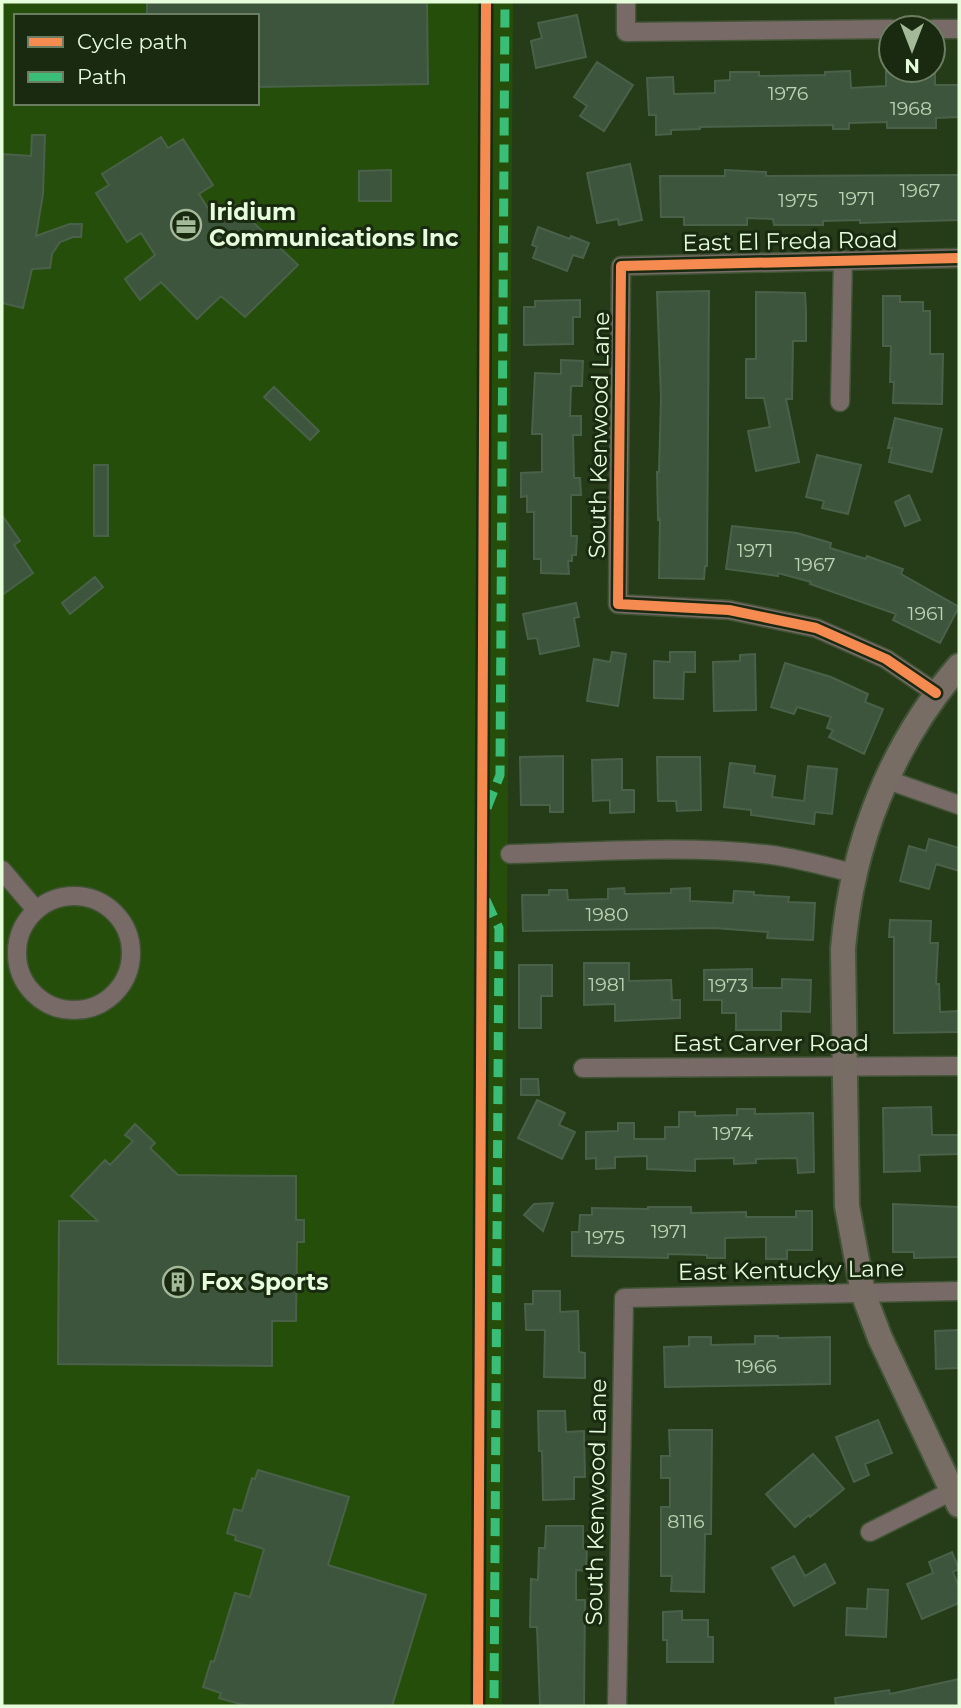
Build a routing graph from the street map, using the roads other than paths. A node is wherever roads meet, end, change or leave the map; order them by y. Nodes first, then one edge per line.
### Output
1 (626, 2) edge
2 (877, 29) edge
3 (959, 258) edge
4 (843, 260) junction
5 (621, 266) joint
6 (840, 402) dead end
7 (959, 666) edge
8 (936, 693) junction
9 (885, 779) junction
10 (959, 805) edge
11 (510, 854) dead end
12 (2, 870) edge
13 (853, 873) junction
14 (36, 911) junction
15 (959, 1066) edge
16 (583, 1068) dead end
17 (845, 1068) junction
18 (959, 1291) edge
19 (863, 1293) junction
20 (624, 1298) joint
21 (956, 1498) edge
22 (870, 1532) dead end
23 (617, 1706) edge

1 - 2 street
3 - 4 street, East El Freda Road
4 - 5 street, East El Freda Road
4 - 6 street
5 - 8 street, South Kenwood Lane
7 - 8 street
8 - 9 street
9 - 10 street
9 - 13 street
11 - 13 street
12 - 14 street
13 - 17 street
14 - 14 street
15 - 17 street, East Carver Road
16 - 17 street, East Carver Road
17 - 19 street
18 - 19 street, East Kentucky Lane
19 - 20 street, East Kentucky Lane
19 - 21 street
20 - 23 street, South Kenwood Lane
21 - 22 street

